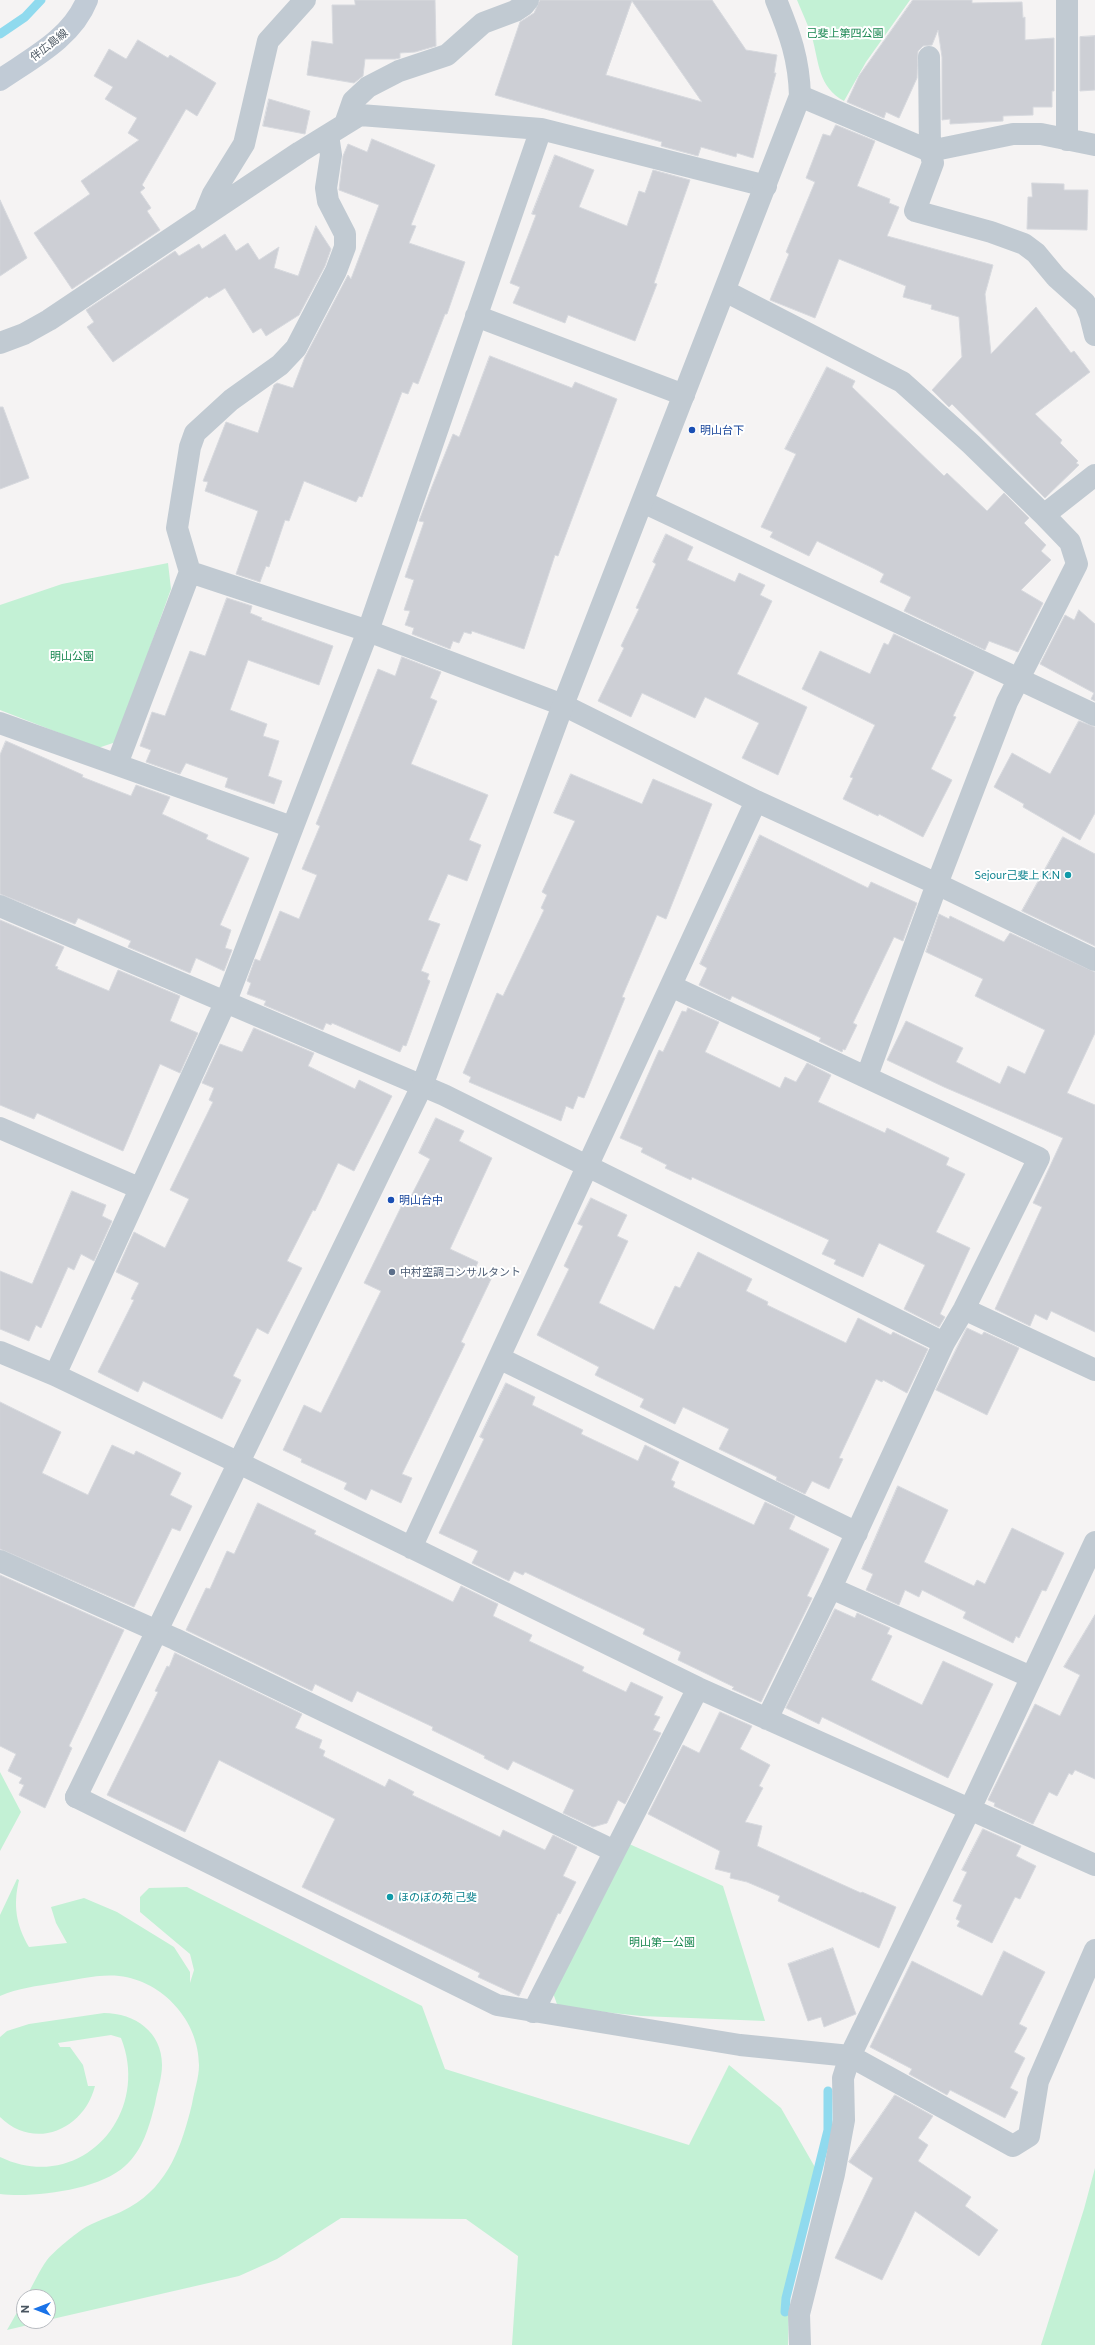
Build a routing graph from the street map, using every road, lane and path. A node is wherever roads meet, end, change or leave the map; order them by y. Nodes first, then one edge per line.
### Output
1 (87, 0) edge
2 (305, 0) edge
3 (528, 0) edge
4 (776, 0) edge
5 (1067, 0) edge
6 (929, 57) dead end
7 (0, 80) edge
8 (800, 96) junction
9 (541, 129) junction
10 (337, 130) junction
11 (1067, 140) junction
12 (1095, 145) edge
13 (930, 150) junction
14 (766, 186) junction
15 (204, 216) junction
16 (725, 291) junction
17 (476, 316) junction
18 (1095, 335) edge
19 (0, 343) edge
20 (684, 395) junction
21 (1095, 474) edge
22 (644, 502) junction
23 (1044, 515) junction
24 (190, 572) junction
25 (368, 631) junction
26 (1019, 679) junction
27 (563, 705) junction
28 (1095, 715) edge
29 (0, 723) edge
30 (117, 764) junction
31 (756, 801) junction
32 (292, 827) junction
33 (937, 884) junction
34 (0, 906) edge
35 (1095, 960) edge
36 (671, 986) junction
37 (226, 1002) junction
38 (868, 1076) junction
39 (422, 1086) junction
40 (0, 1128) edge
41 (586, 1166) junction
42 (139, 1188) junction
43 (964, 1309) junction
44 (944, 1343) junction
45 (0, 1352) edge
46 (499, 1358) junction
47 (1095, 1370) edge
48 (55, 1375) junction
49 (239, 1463) junction
50 (857, 1533) junction
51 (1095, 1542) edge
52 (411, 1548) junction
53 (0, 1561) edge
54 (831, 1588) junction
55 (157, 1632) junction
56 (1031, 1677) junction
57 (698, 1688) junction
58 (767, 1719) junction
59 (970, 1809) junction
60 (614, 1851) junction
61 (1095, 1865) edge
62 (1095, 1950) edge
63 (533, 2012) junction
64 (850, 2056) junction
65 (800, 2345) edge

1 - 7 main road, 伴広島線
2 - 15 street
3 - 10 street
4 - 8 street
5 - 11 street
6 - 13 street
8 - 13 street
8 - 14 street
9 - 10 street
9 - 14 street
9 - 17 street
10 - 15 street
10 - 24 street
11 - 12 street
11 - 13 street
13 - 18 street
14 - 16 street
15 - 19 street
16 - 20 street
16 - 23 street
17 - 20 street
17 - 25 street
20 - 22 street
21 - 23 street
22 - 26 street
22 - 27 street
23 - 26 street
24 - 25 street
24 - 30 street
25 - 27 street
25 - 32 street
26 - 28 street
26 - 33 street
27 - 31 street
27 - 39 street
29 - 30 street
30 - 32 street
31 - 33 street
31 - 36 street
32 - 37 street
33 - 35 street
33 - 38 street
34 - 37 street
36 - 38 street
36 - 41 street
37 - 39 street
37 - 42 street
38 - 43 street
39 - 41 street
39 - 49 street
40 - 42 street
41 - 44 street
41 - 46 street
42 - 48 street
43 - 44 street
43 - 47 street
44 - 50 street
45 - 48 street
46 - 50 street
46 - 52 street
48 - 49 street
49 - 52 street
49 - 55 street
50 - 54 street
51 - 56 street
52 - 57 street
53 - 55 street
54 - 56 street
54 - 58 street
55 - 60 street
55 - 63 street
56 - 59 street
57 - 58 street
57 - 60 street
58 - 59 street
59 - 61 street
59 - 64 street
60 - 63 street
62 - 64 street
63 - 64 street
64 - 65 street

